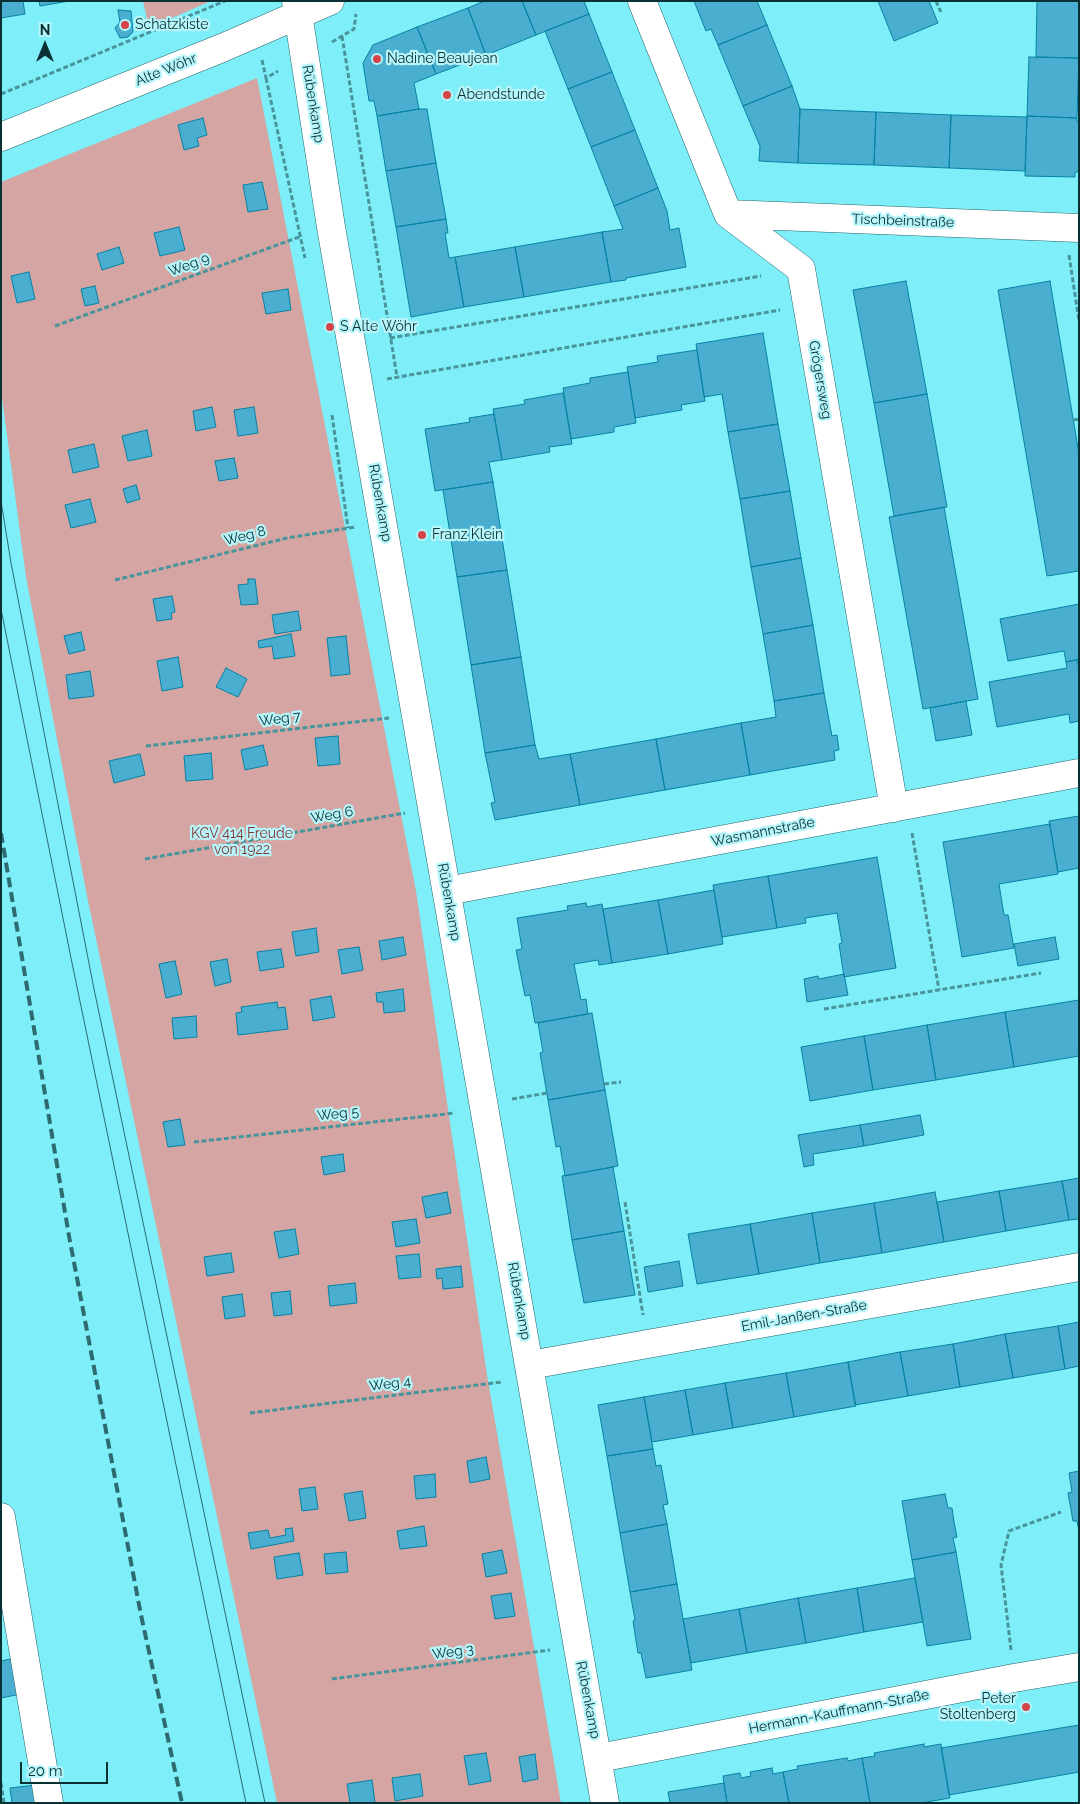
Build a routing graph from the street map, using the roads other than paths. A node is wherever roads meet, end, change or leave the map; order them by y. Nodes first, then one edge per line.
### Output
1 (330, 1) edge
2 (642, 1) edge
3 (297, 8) edge
4 (1, 137) edge
5 (728, 214) junction
6 (1072, 227) edge
7 (1079, 773) edge
8 (901, 806) junction
9 (447, 892) junction
10 (1079, 1267) edge
11 (531, 1372) junction
12 (1, 1517) edge
13 (1079, 1667) edge
14 (599, 1758) junction
15 (49, 1803) edge
16 (605, 1803) edge

1 - 3 street, Alte Wöhr
2 - 5 street
3 - 4 street, Alte Wöhr
3 - 9 street, Rübenkamp
5 - 6 street, Tischbeinstraße
5 - 8 street, Grögersweg
7 - 8 street, Wasmannstraße
8 - 9 street, Wasmannstraße
9 - 11 street, Rübenkamp
10 - 11 street, Emil-Janßen-Straße
11 - 14 street, Rübenkamp
12 - 15 street
13 - 14 street, Hermann-Kauffmann-Straße
14 - 16 street, Rübenkamp

